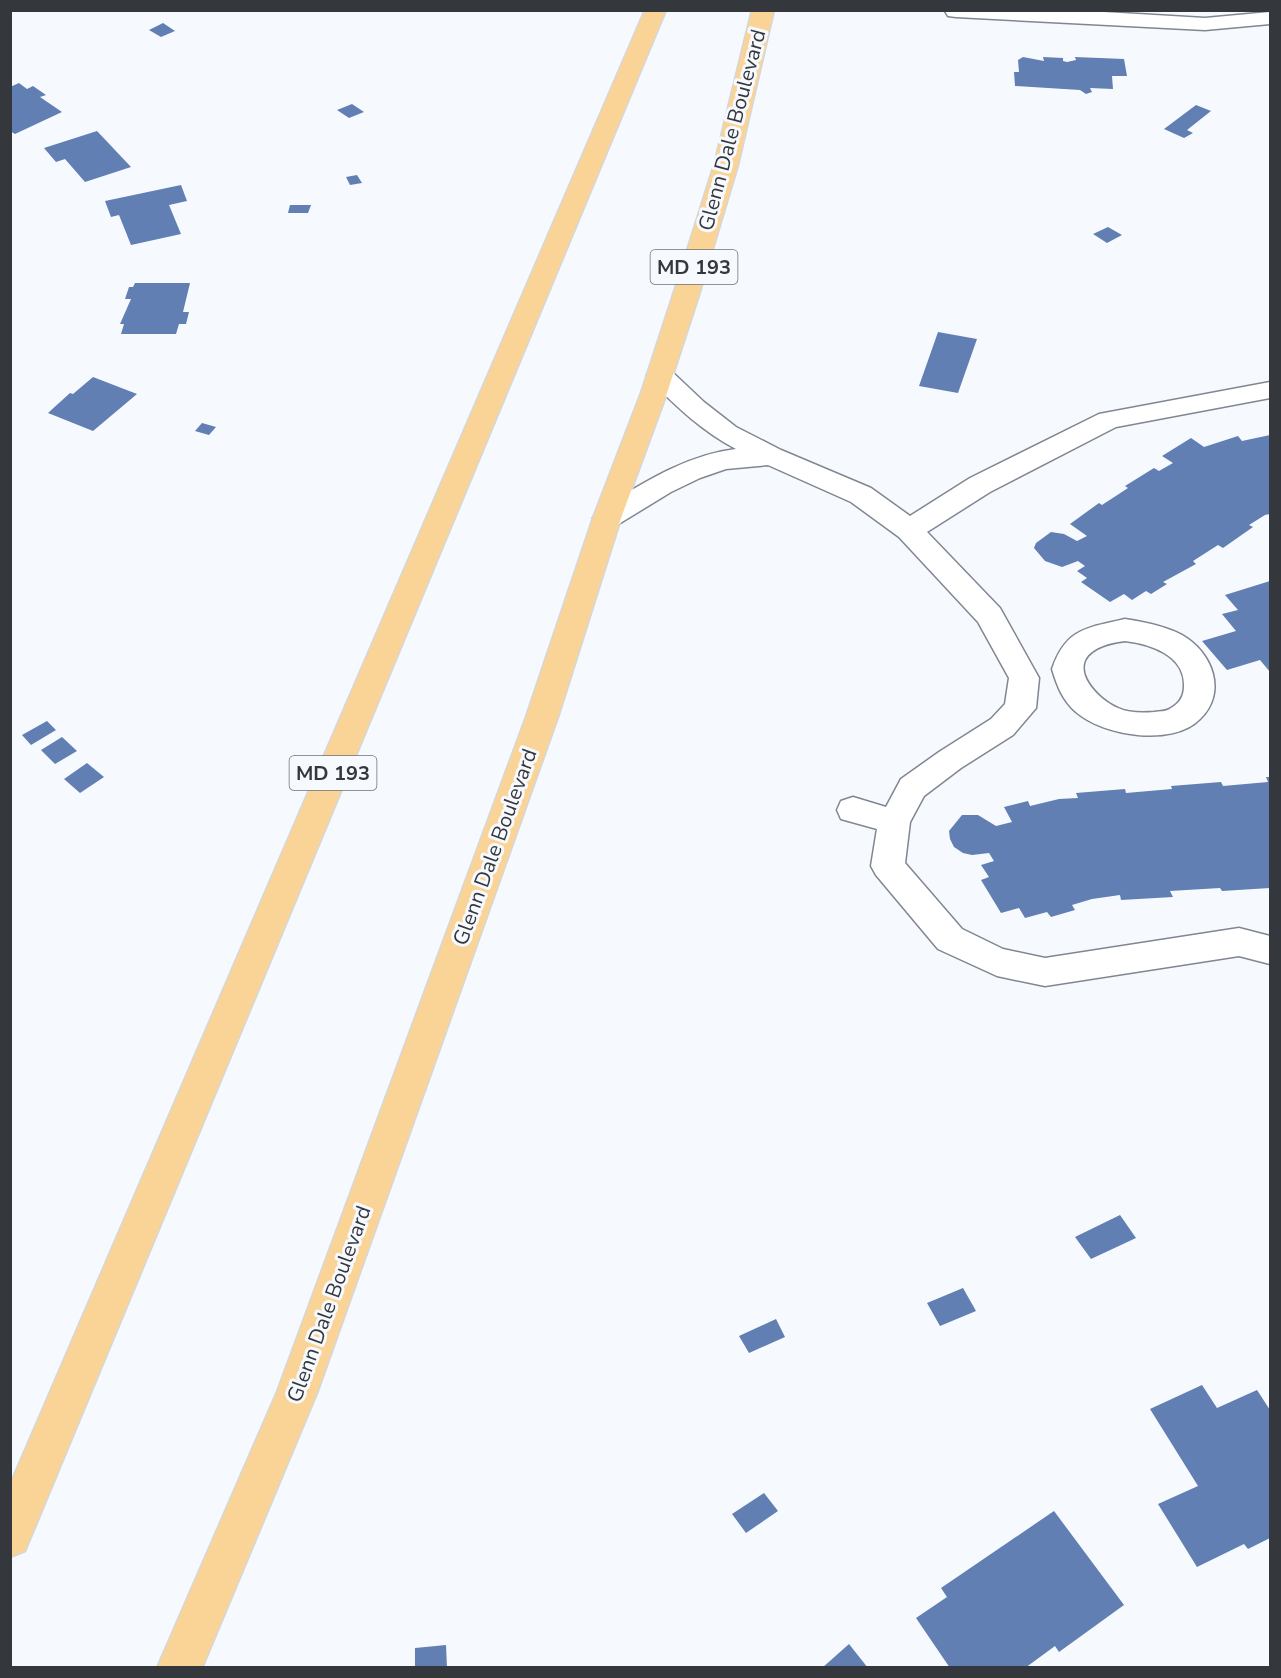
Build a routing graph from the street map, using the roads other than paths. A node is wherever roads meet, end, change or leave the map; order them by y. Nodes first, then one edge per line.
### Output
1 (656, 10) edge
2 (763, 10) edge
3 (956, 11) edge
4 (1270, 18) edge
5 (660, 375) junction
6 (1270, 390) edge
7 (771, 456) junction
8 (607, 518) junction
9 (909, 530) junction
10 (1024, 678) junction
11 (1068, 679) dead end
12 (853, 810) dead end
13 (894, 822) junction
14 (1270, 950) edge
15 (10, 1536) edge
16 (179, 1668) edge

1 - 15 main road, MD 193
2 - 5 main road, Glenn Dale Boulevard / MD 193
3 - 4 street
5 - 7 street
5 - 8 main road, Glenn Dale Boulevard / MD 193
6 - 9 street
7 - 8 street
7 - 9 street
8 - 16 main road, Glenn Dale Boulevard / MD 193
9 - 10 street
10 - 11 street
10 - 13 street
12 - 13 street
13 - 14 street

